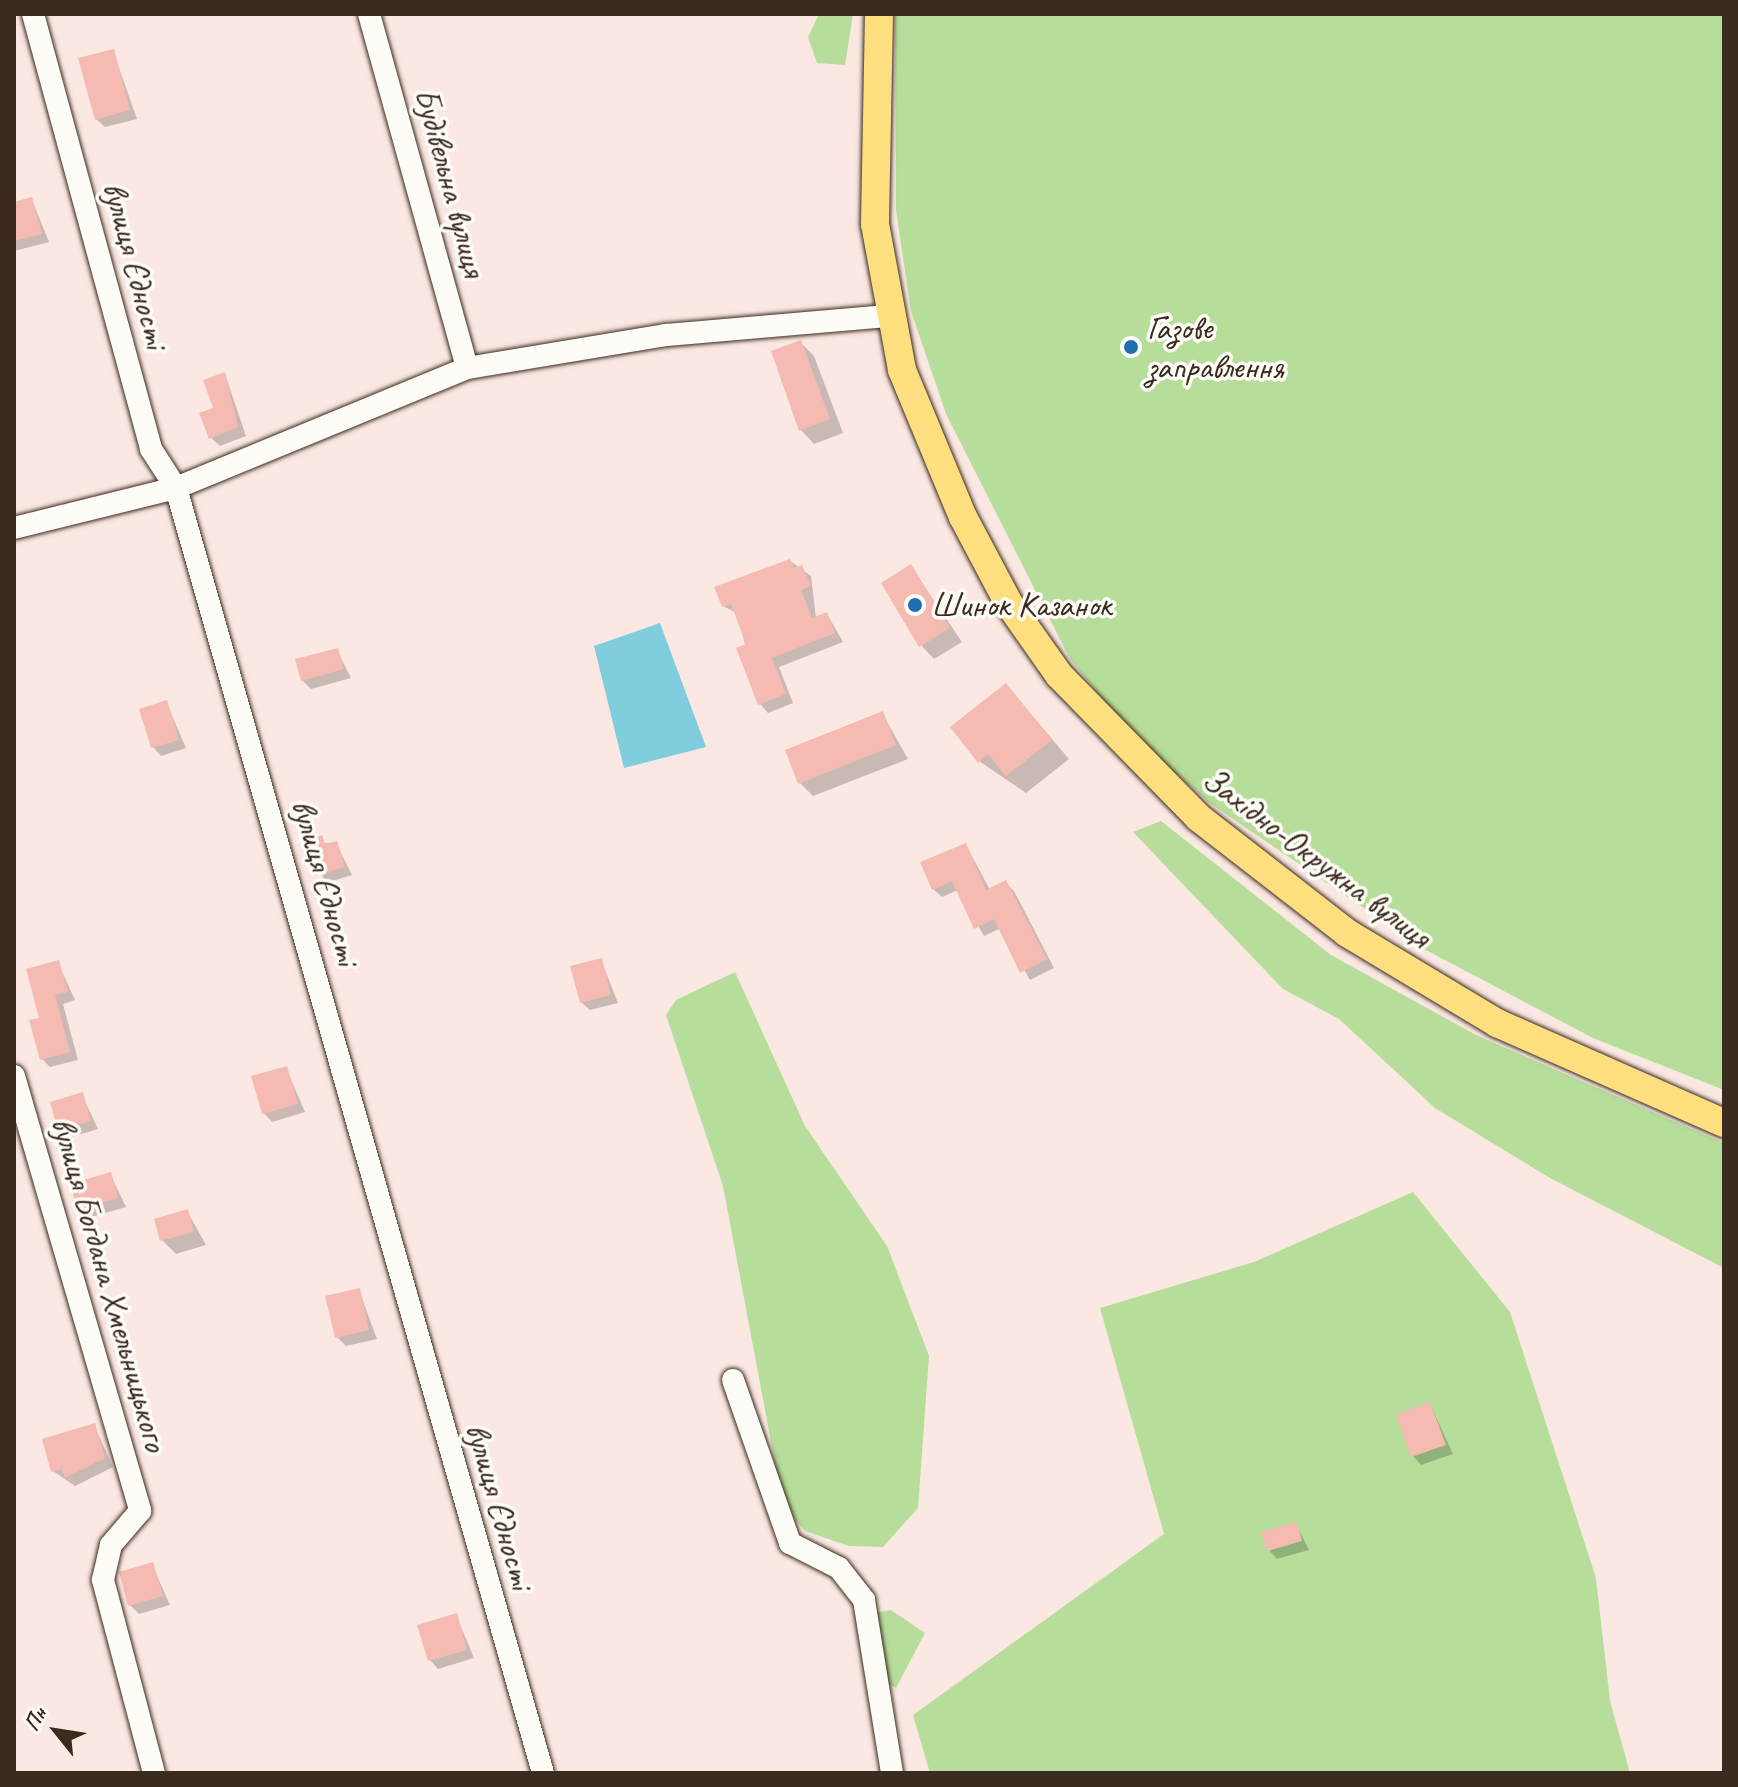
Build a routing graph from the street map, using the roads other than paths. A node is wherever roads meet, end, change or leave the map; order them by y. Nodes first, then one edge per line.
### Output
1 (33, 14) edge
2 (369, 14) edge
3 (879, 14) edge
4 (888, 316) junction
5 (467, 368) junction
6 (176, 488) junction
7 (14, 528) edge
8 (14, 1076) edge
9 (1724, 1123) edge
10 (733, 1380) dead end
11 (154, 1773) edge
12 (543, 1773) edge
13 (892, 1773) edge

1 - 6 street, вулиця Єдності
2 - 5 street, Будівельна вулиця
3 - 4 main road, Західно-Окружна вулиця
4 - 5 street
4 - 9 main road, Західно-Окружна вулиця
5 - 6 street
6 - 7 street
6 - 12 street, вулиця Єдності
8 - 11 street, вулиця Богдана Хмельницького
10 - 13 street

